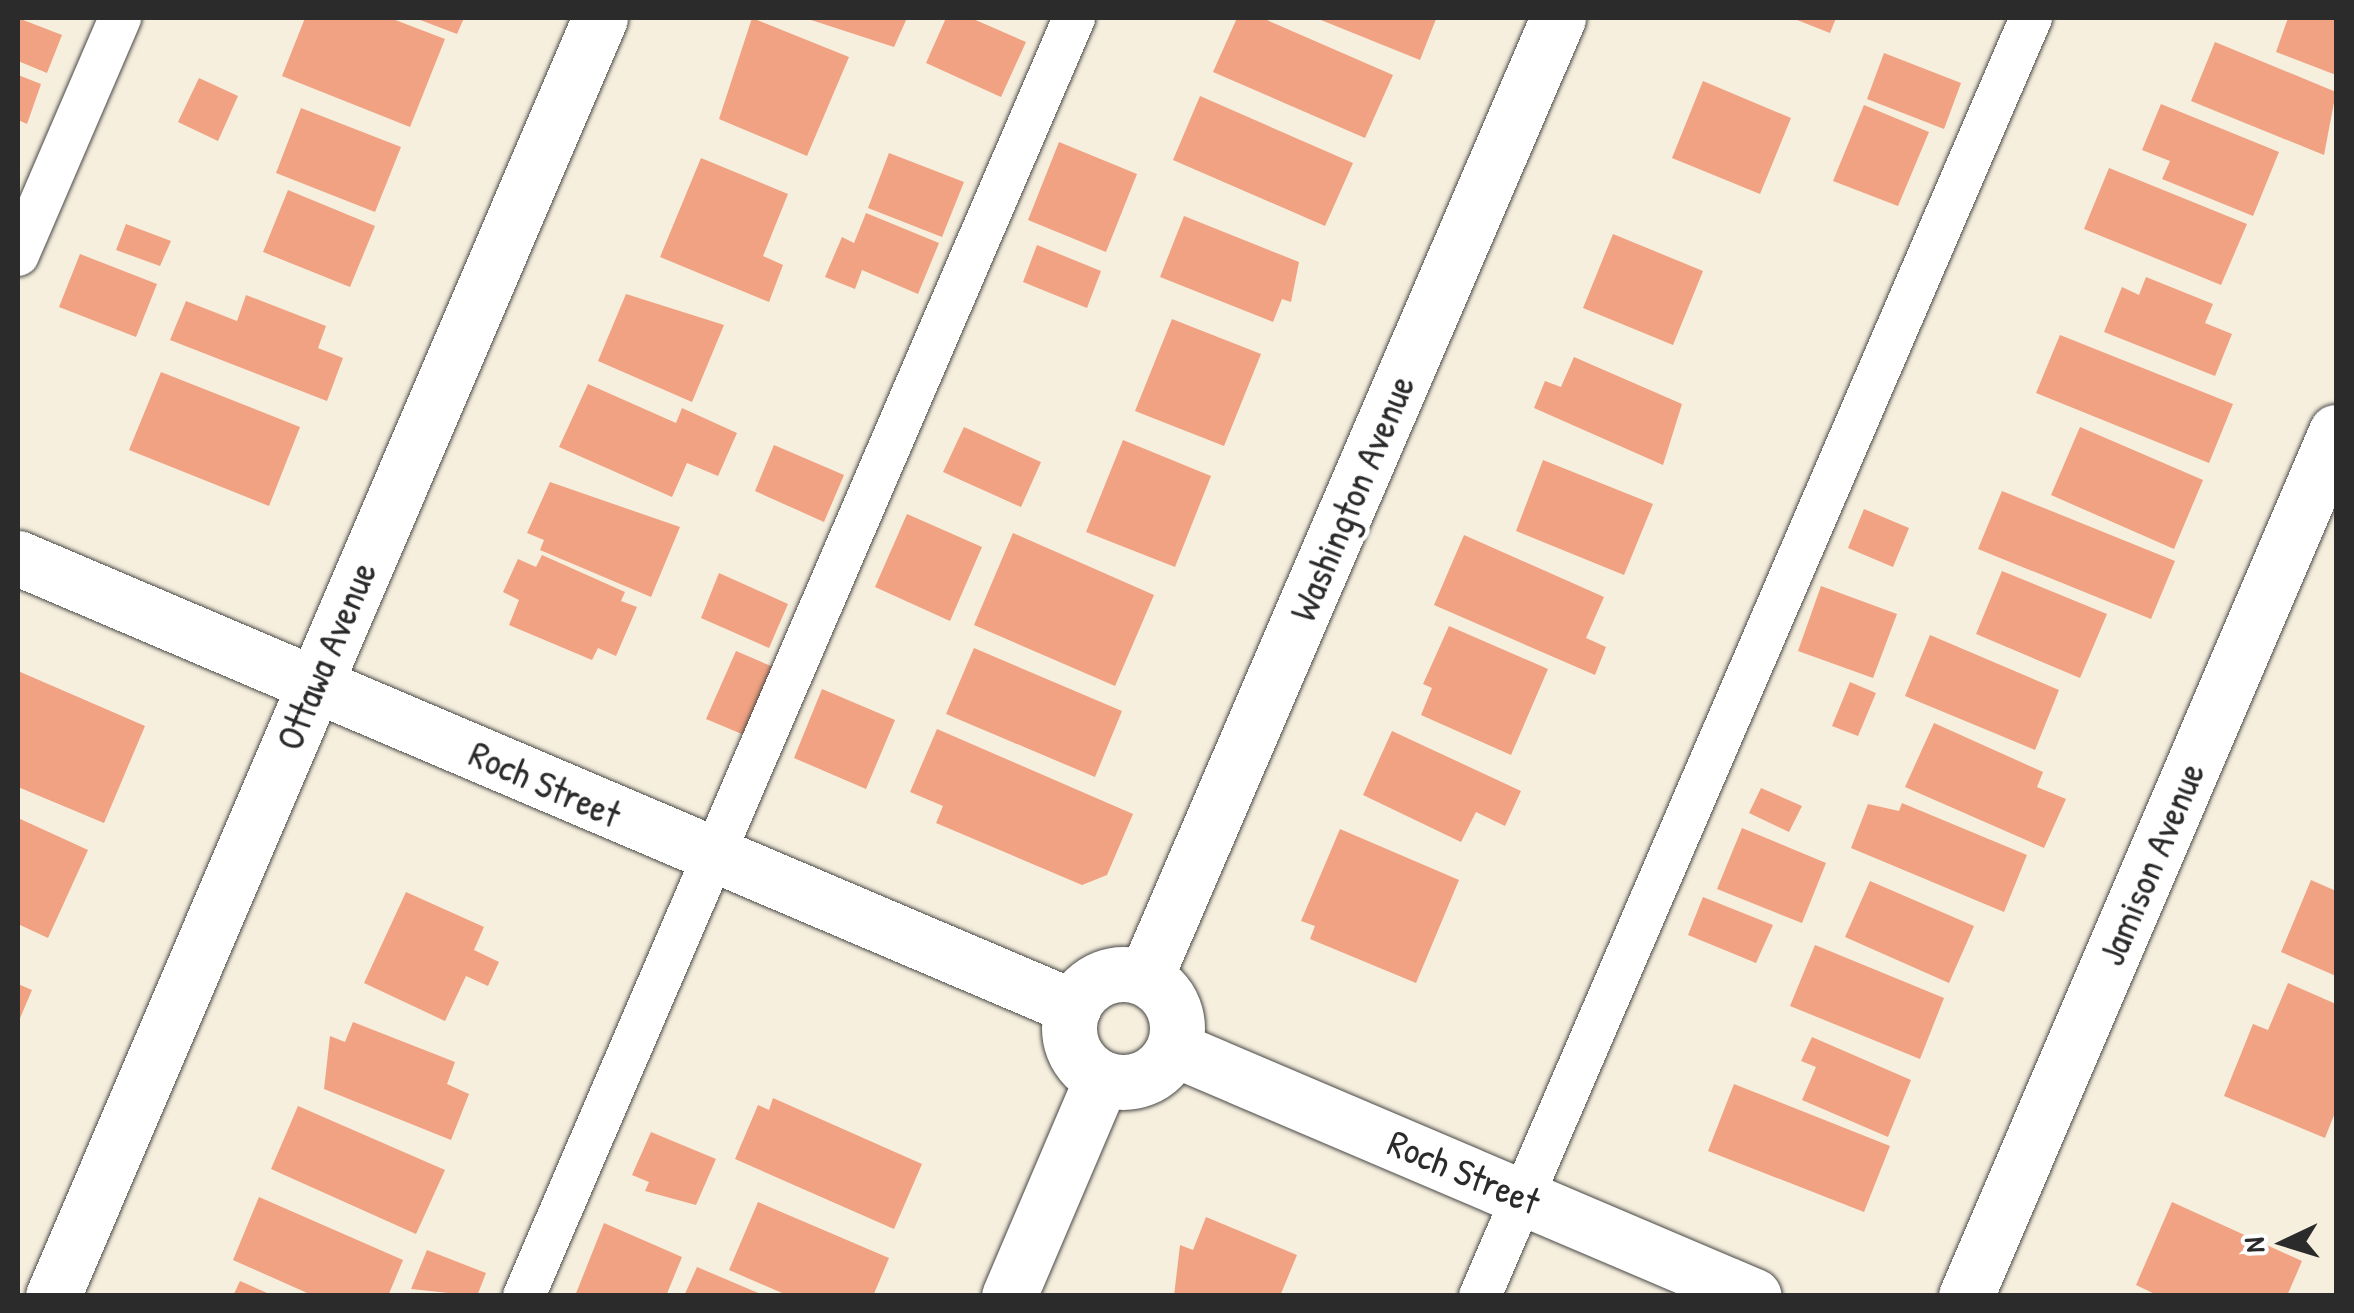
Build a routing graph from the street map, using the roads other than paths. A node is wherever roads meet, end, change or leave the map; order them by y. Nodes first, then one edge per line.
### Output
1 (120, 18) edge
2 (600, 18) edge
3 (1074, 18) edge
4 (1558, 18) edge
5 (2031, 18) edge
6 (18, 255) edge
7 (2336, 432) edge
8 (18, 558) edge
9 (315, 684) junction
10 (710, 856) junction
11 (1145, 978) junction
12 (1073, 1007) junction
13 (1174, 1049) junction
14 (1102, 1078) junction
15 (1524, 1196) junction
16 (53, 1296) edge
17 (524, 1296) edge
18 (1008, 1296) edge
19 (1480, 1296) edge
20 (1754, 1296) edge
21 (1966, 1296) edge

1 - 6 lane
2 - 9 street, Ottawa Avenue
3 - 10 lane
4 - 11 street, Washington Avenue
5 - 15 lane
7 - 21 street, Jamison Avenue
8 - 9 street, Roch Street
9 - 10 street, Roch Street
9 - 16 street, Ottawa Avenue
10 - 12 street, Roch Street
10 - 17 lane
11 - 12 street
11 - 13 street
12 - 14 street
13 - 14 street
13 - 15 street, Roch Street
14 - 18 street
15 - 19 lane
15 - 20 street, Roch Street

